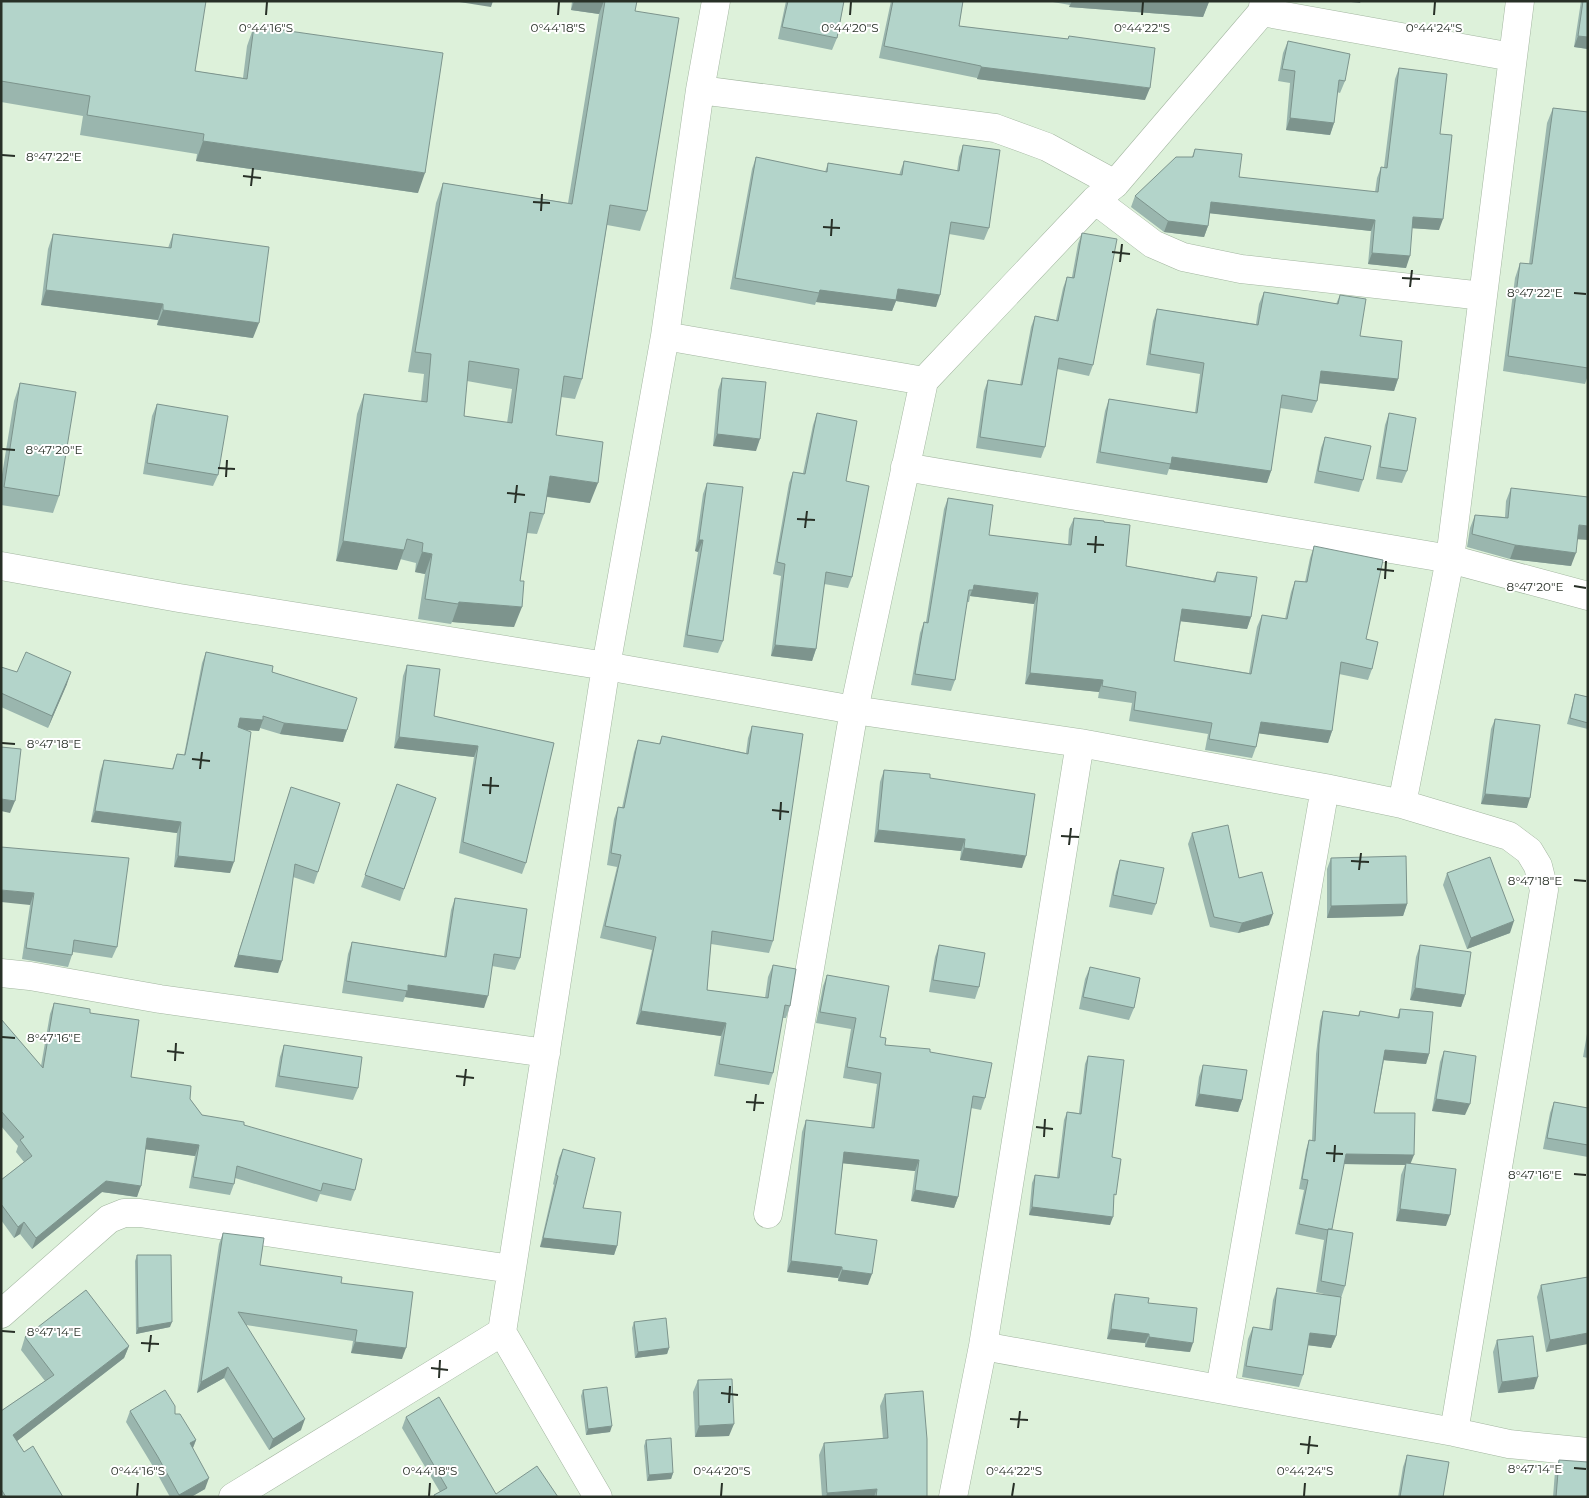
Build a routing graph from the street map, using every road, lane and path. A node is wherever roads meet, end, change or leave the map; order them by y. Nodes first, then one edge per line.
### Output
1 (716, 1) edge
2 (1520, 1) edge
3 (1263, 6) edge
4 (1512, 57) junction
5 (700, 90) junction
6 (1105, 192) junction
7 (1483, 296) junction
8 (665, 336) junction
9 (924, 381) junction
10 (905, 466) junction
11 (1450, 559) junction
12 (1, 566) edge
13 (1588, 596) edge
14 (606, 666) junction
15 (854, 710) junction
16 (1080, 743) junction
17 (1325, 788) junction
18 (1402, 804) junction
19 (1, 973) edge
20 (546, 1053) junction
21 (768, 1214) dead end
22 (511, 1269) junction
23 (1, 1314) edge
24 (502, 1332) junction
25 (983, 1346) junction
26 (1220, 1389) junction
27 (1454, 1432) junction
28 (1588, 1452) edge
29 (233, 1497) edge
30 (598, 1497) edge
31 (953, 1497) edge

1 - 5 street
2 - 4 street
3 - 4 street
3 - 6 street
4 - 7 street
5 - 6 street
5 - 8 street
6 - 7 street
6 - 9 street
7 - 11 street
8 - 9 street
8 - 14 street
9 - 10 street
10 - 11 street
10 - 15 street
11 - 13 street
11 - 18 street
12 - 14 street
14 - 15 street
14 - 20 street
15 - 16 street
15 - 21 street
16 - 17 street
16 - 25 street
17 - 18 street
17 - 26 street
18 - 27 street
19 - 20 street
20 - 22 street
22 - 23 street
22 - 24 street
24 - 29 street
24 - 30 street
25 - 26 street
25 - 31 street
26 - 27 street
27 - 28 street

